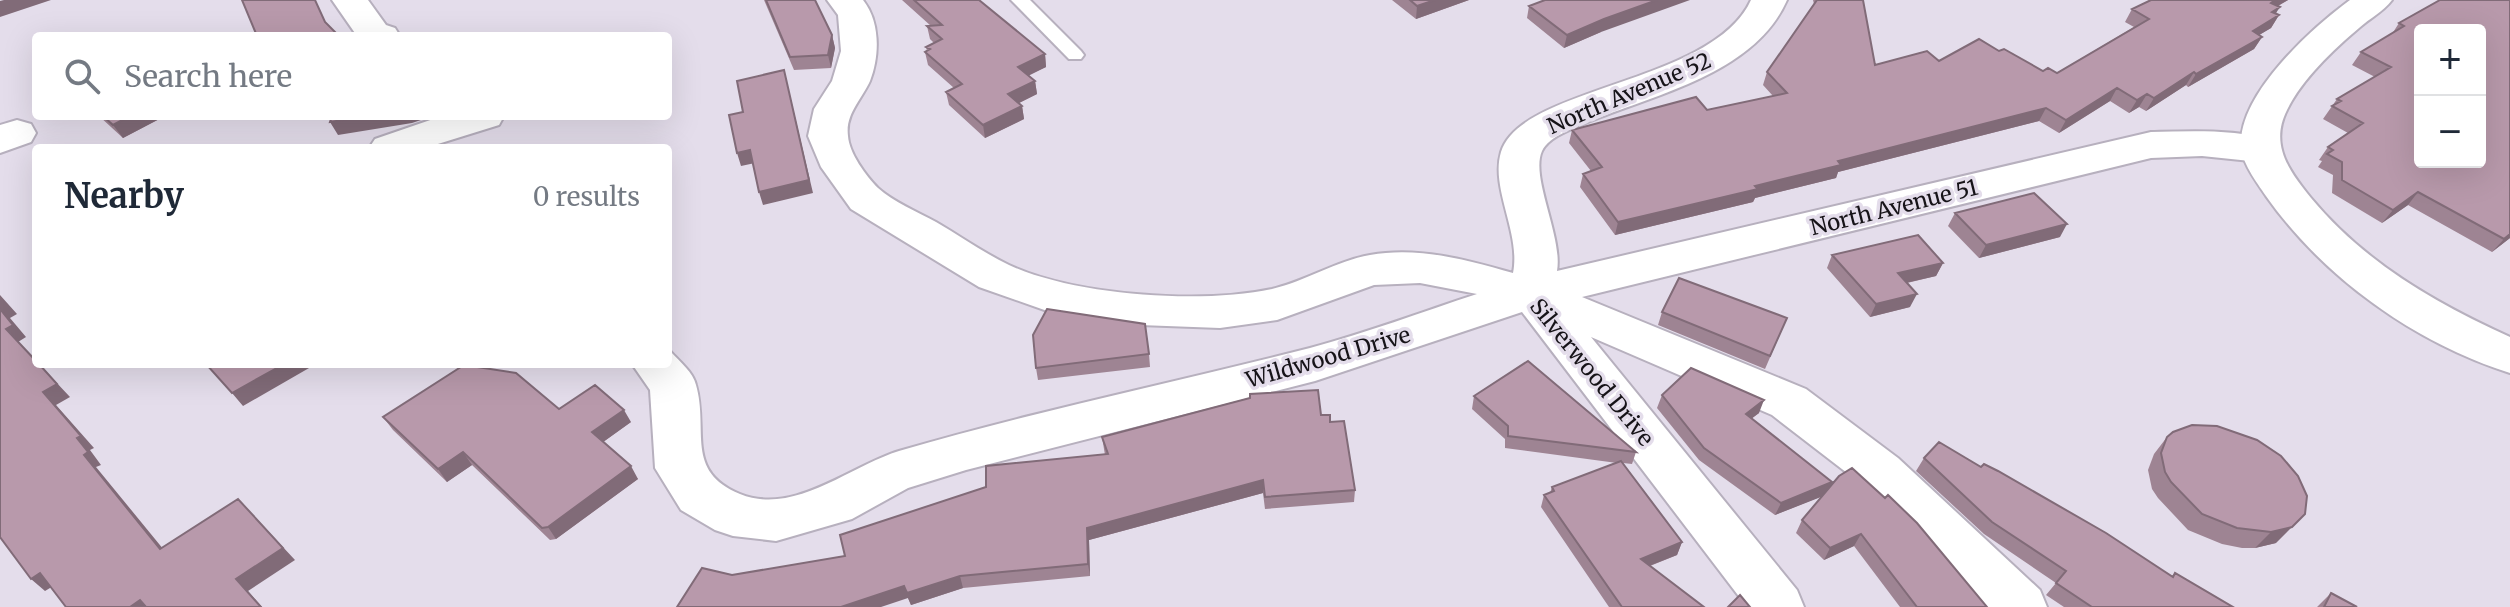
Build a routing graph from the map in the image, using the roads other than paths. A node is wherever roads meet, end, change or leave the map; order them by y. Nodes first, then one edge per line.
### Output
1 (350, 0) edge
2 (845, 0) edge
3 (1020, 0) edge
4 (1769, 0) edge
5 (2374, 0) edge
6 (372, 32) edge
7 (1075, 55) dead end
8 (472, 120) edge
9 (399, 144) edge
10 (2260, 149) junction
11 (1531, 293) junction
12 (2510, 356) edge
13 (658, 368) edge
14 (1778, 607) edge
15 (2021, 607) edge

1 - 6 street
2 - 11 street, Silverwood Drive
3 - 7 lane
4 - 11 street, North Avenue 52
5 - 10 street
8 - 9 street
10 - 11 street, North Avenue 51
10 - 12 street
11 - 13 street, Wildwood Drive
11 - 14 street, Silverwood Drive
11 - 15 street

